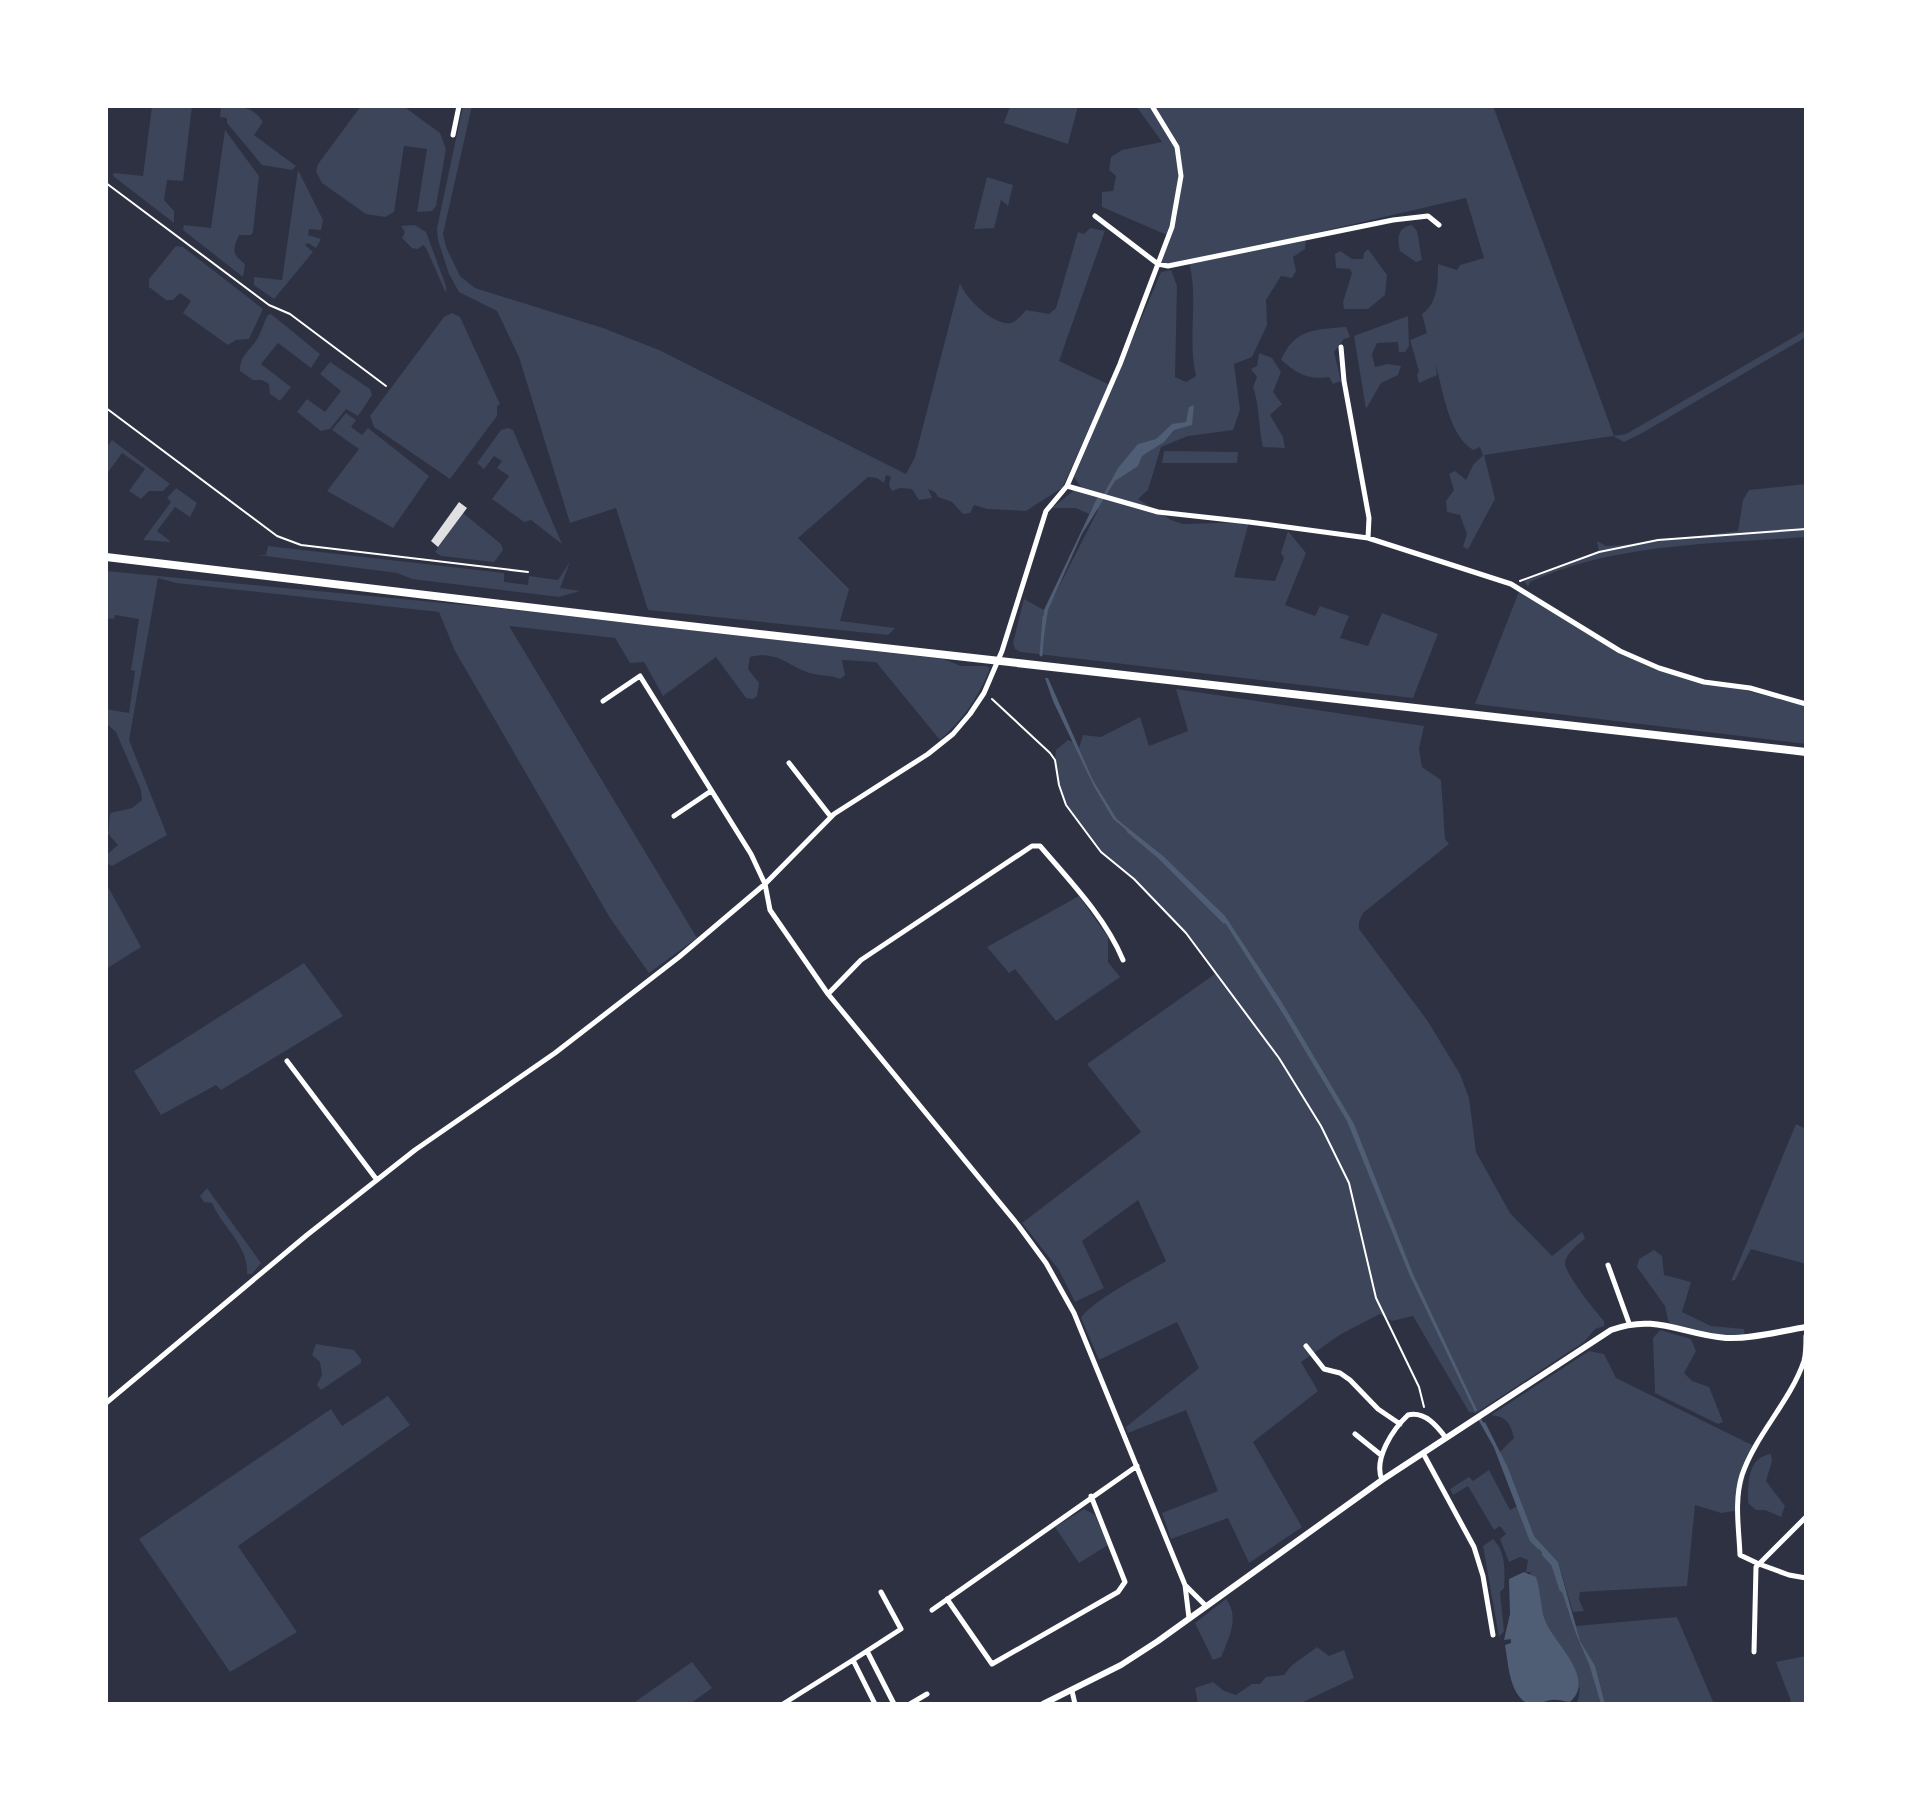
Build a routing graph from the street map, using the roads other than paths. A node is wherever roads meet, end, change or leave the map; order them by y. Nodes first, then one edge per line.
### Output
1 (459, 106) edge
2 (1152, 106) edge
3 (453, 135) dead end
4 (106, 183) edge
5 (1095, 216) dead end
6 (1439, 225) dead end
7 (1158, 264) junction
8 (1341, 347) dead end
9 (386, 386) dead end
10 (106, 408) edge
11 (1067, 486) junction
12 (1368, 538) junction
13 (106, 557) edge
14 (528, 572) dead end
15 (997, 661) junction
16 (603, 701) dead end
17 (1806, 704) edge
18 (1806, 752) edge
19 (789, 763) dead end
20 (711, 791) junction
21 (674, 816) dead end
22 (831, 817) junction
23 (765, 884) junction
24 (1123, 960) dead end
25 (828, 994) junction
26 (287, 1061) dead end
27 (377, 1180) junction
28 (1608, 1265) dead end
29 (1629, 1323) junction
30 (1806, 1327) edge
31 (1806, 1336) edge
32 (1306, 1346) dead end
33 (106, 1403) edge
34 (1400, 1424) junction
35 (1355, 1434) dead end
36 (1446, 1438) junction
37 (1423, 1453) junction
38 (1381, 1455) junction
39 (1137, 1466) junction
40 (1382, 1480) junction
41 (1091, 1496) junction
42 (1806, 1517) edge
43 (1759, 1564) junction
44 (1806, 1578) edge
45 (1185, 1585) junction
46 (881, 1592) dead end
47 (947, 1599) junction
48 (1206, 1606) junction
49 (932, 1610) dead end
50 (1189, 1618) junction
51 (1493, 1635) dead end
52 (867, 1651) junction
53 (1754, 1652) dead end
54 (853, 1660) junction
55 (1072, 1691) junction
56 (927, 1694) dead end
57 (783, 1704) edge
58 (875, 1704) edge
59 (894, 1704) edge
60 (910, 1704) edge
61 (1043, 1704) edge
62 (1075, 1704) edge

1 - 3 street
2 - 7 street
4 - 9 lane
5 - 7 street
6 - 7 street
7 - 11 street
8 - 12 street
10 - 14 lane
11 - 12 street
11 - 15 street
12 - 17 street
13 - 15 main road
15 - 18 main road
15 - 22 street
16 - 20 street
19 - 22 street
20 - 21 street
20 - 23 street
22 - 23 street
23 - 25 street
23 - 27 street
24 - 25 street
25 - 39 street
26 - 27 street
27 - 33 street
28 - 29 street
29 - 30 street
29 - 36 street
31 - 43 street
32 - 34 street
34 - 36 street
34 - 38 street
35 - 38 street
36 - 37 street
37 - 40 street
37 - 51 street
38 - 40 street
39 - 41 street
39 - 45 street
40 - 48 street
41 - 47 street
41 - 47 street
42 - 43 street
43 - 44 street
43 - 53 street
45 - 48 street
45 - 50 street
46 - 52 street
47 - 49 street
48 - 50 street
50 - 55 street
52 - 54 street
52 - 59 street
54 - 57 street
54 - 58 street
55 - 61 street
55 - 62 street
56 - 60 street

